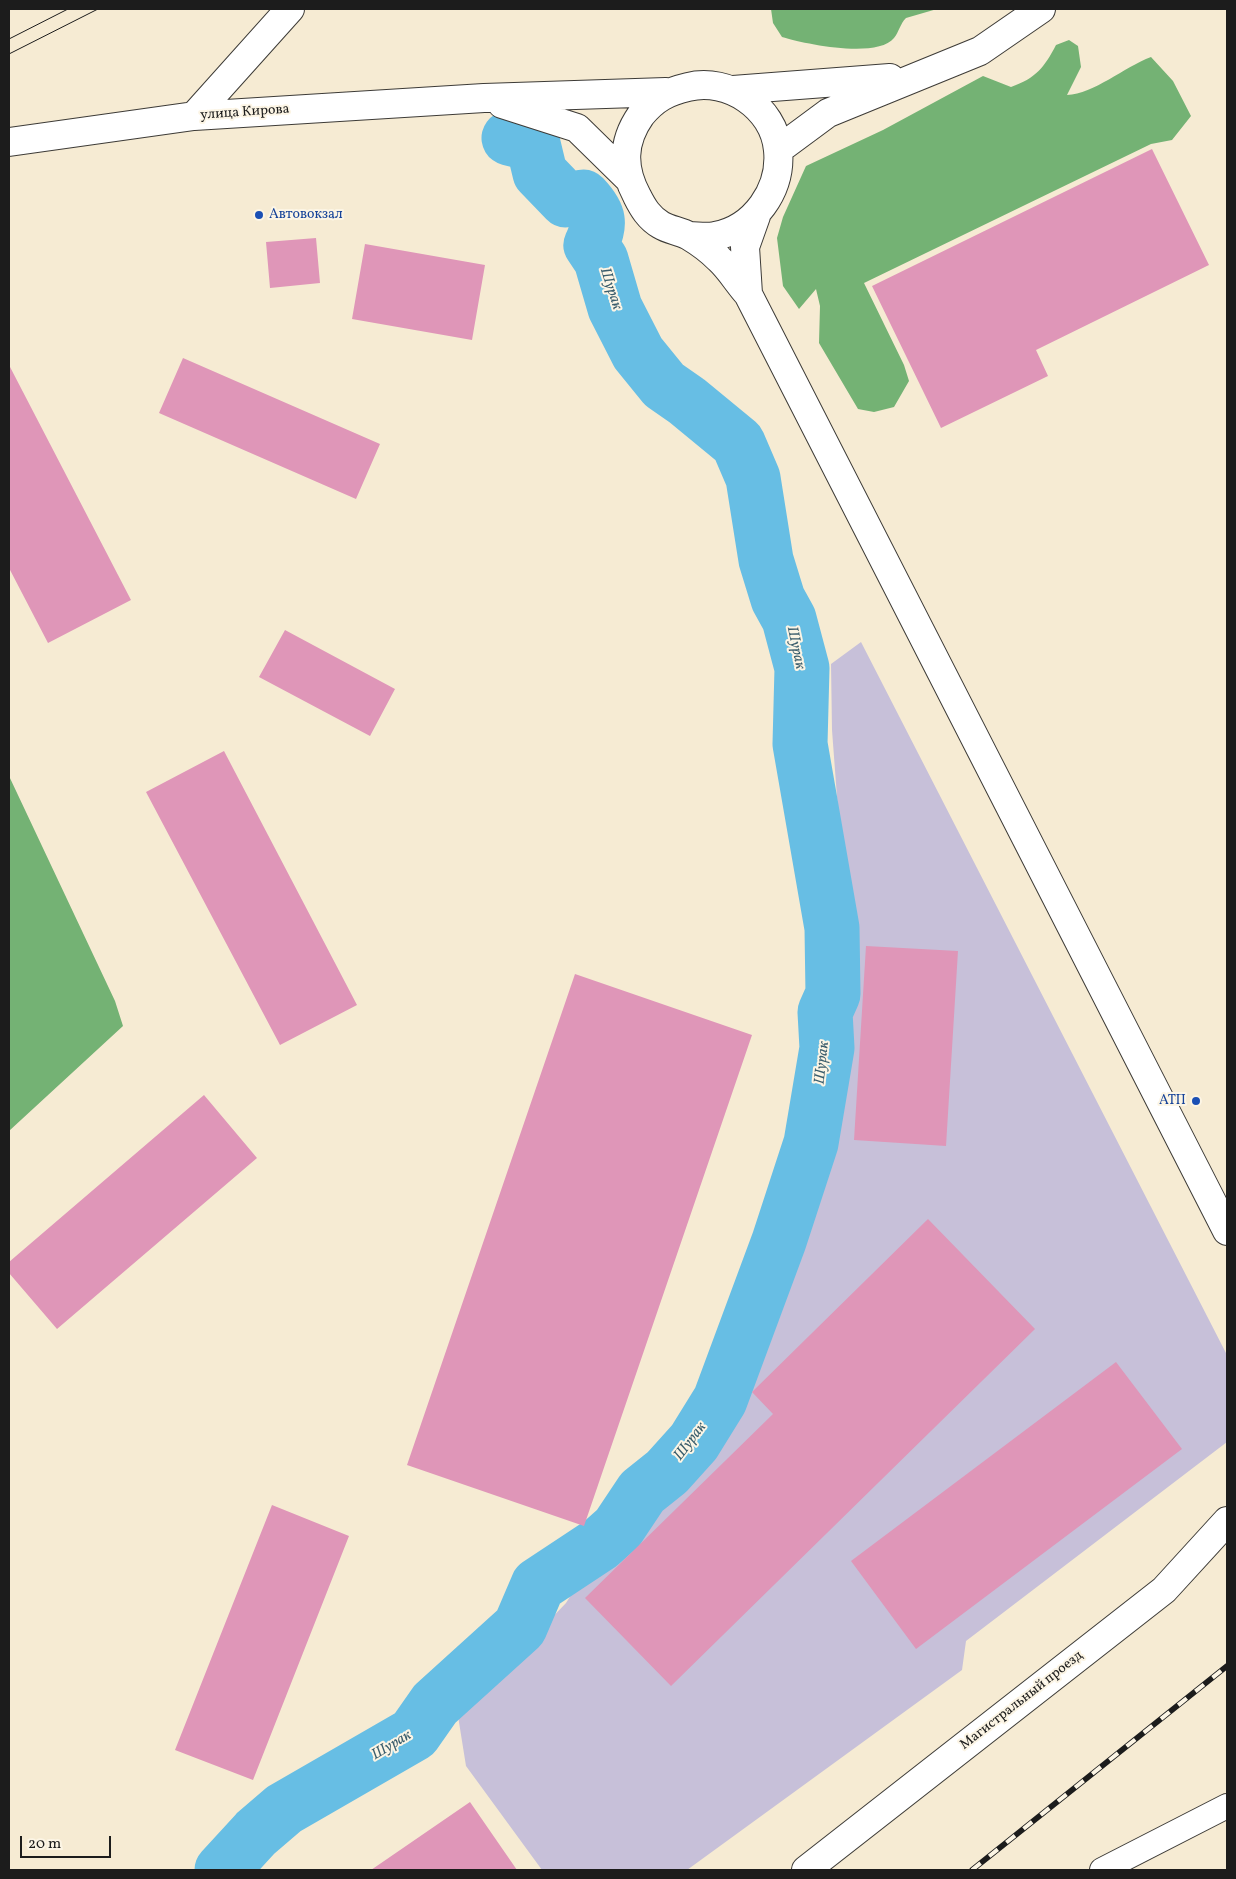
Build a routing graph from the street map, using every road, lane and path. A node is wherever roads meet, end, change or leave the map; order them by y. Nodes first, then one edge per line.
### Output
1 (290, 9) edge
2 (1041, 9) edge
3 (914, 77) junction
4 (734, 90) junction
5 (666, 92) junction
6 (484, 98) junction
7 (194, 116) junction
8 (9, 142) edge
9 (778, 150) junction
10 (628, 178) junction
11 (756, 216) junction
12 (689, 236) junction
13 (748, 294) junction
14 (1227, 1231) edge
15 (1227, 1521) edge
16 (1227, 1806) edge
17 (806, 1870) edge
18 (1102, 1870) edge

1 - 7 main road
2 - 3 main road
3 - 4 main road
3 - 9 main road
4 - 5 main road
4 - 9 main road
5 - 6 main road, улица Кирова
5 - 10 main road
6 - 7 main road, улица Кирова
6 - 10 main road
7 - 8 main road, улица Кирова
9 - 11 main road
10 - 12 main road
11 - 12 main road
11 - 13 main road
12 - 13 main road
13 - 14 main road
15 - 17 main road, Магистральный проезд
16 - 18 street

